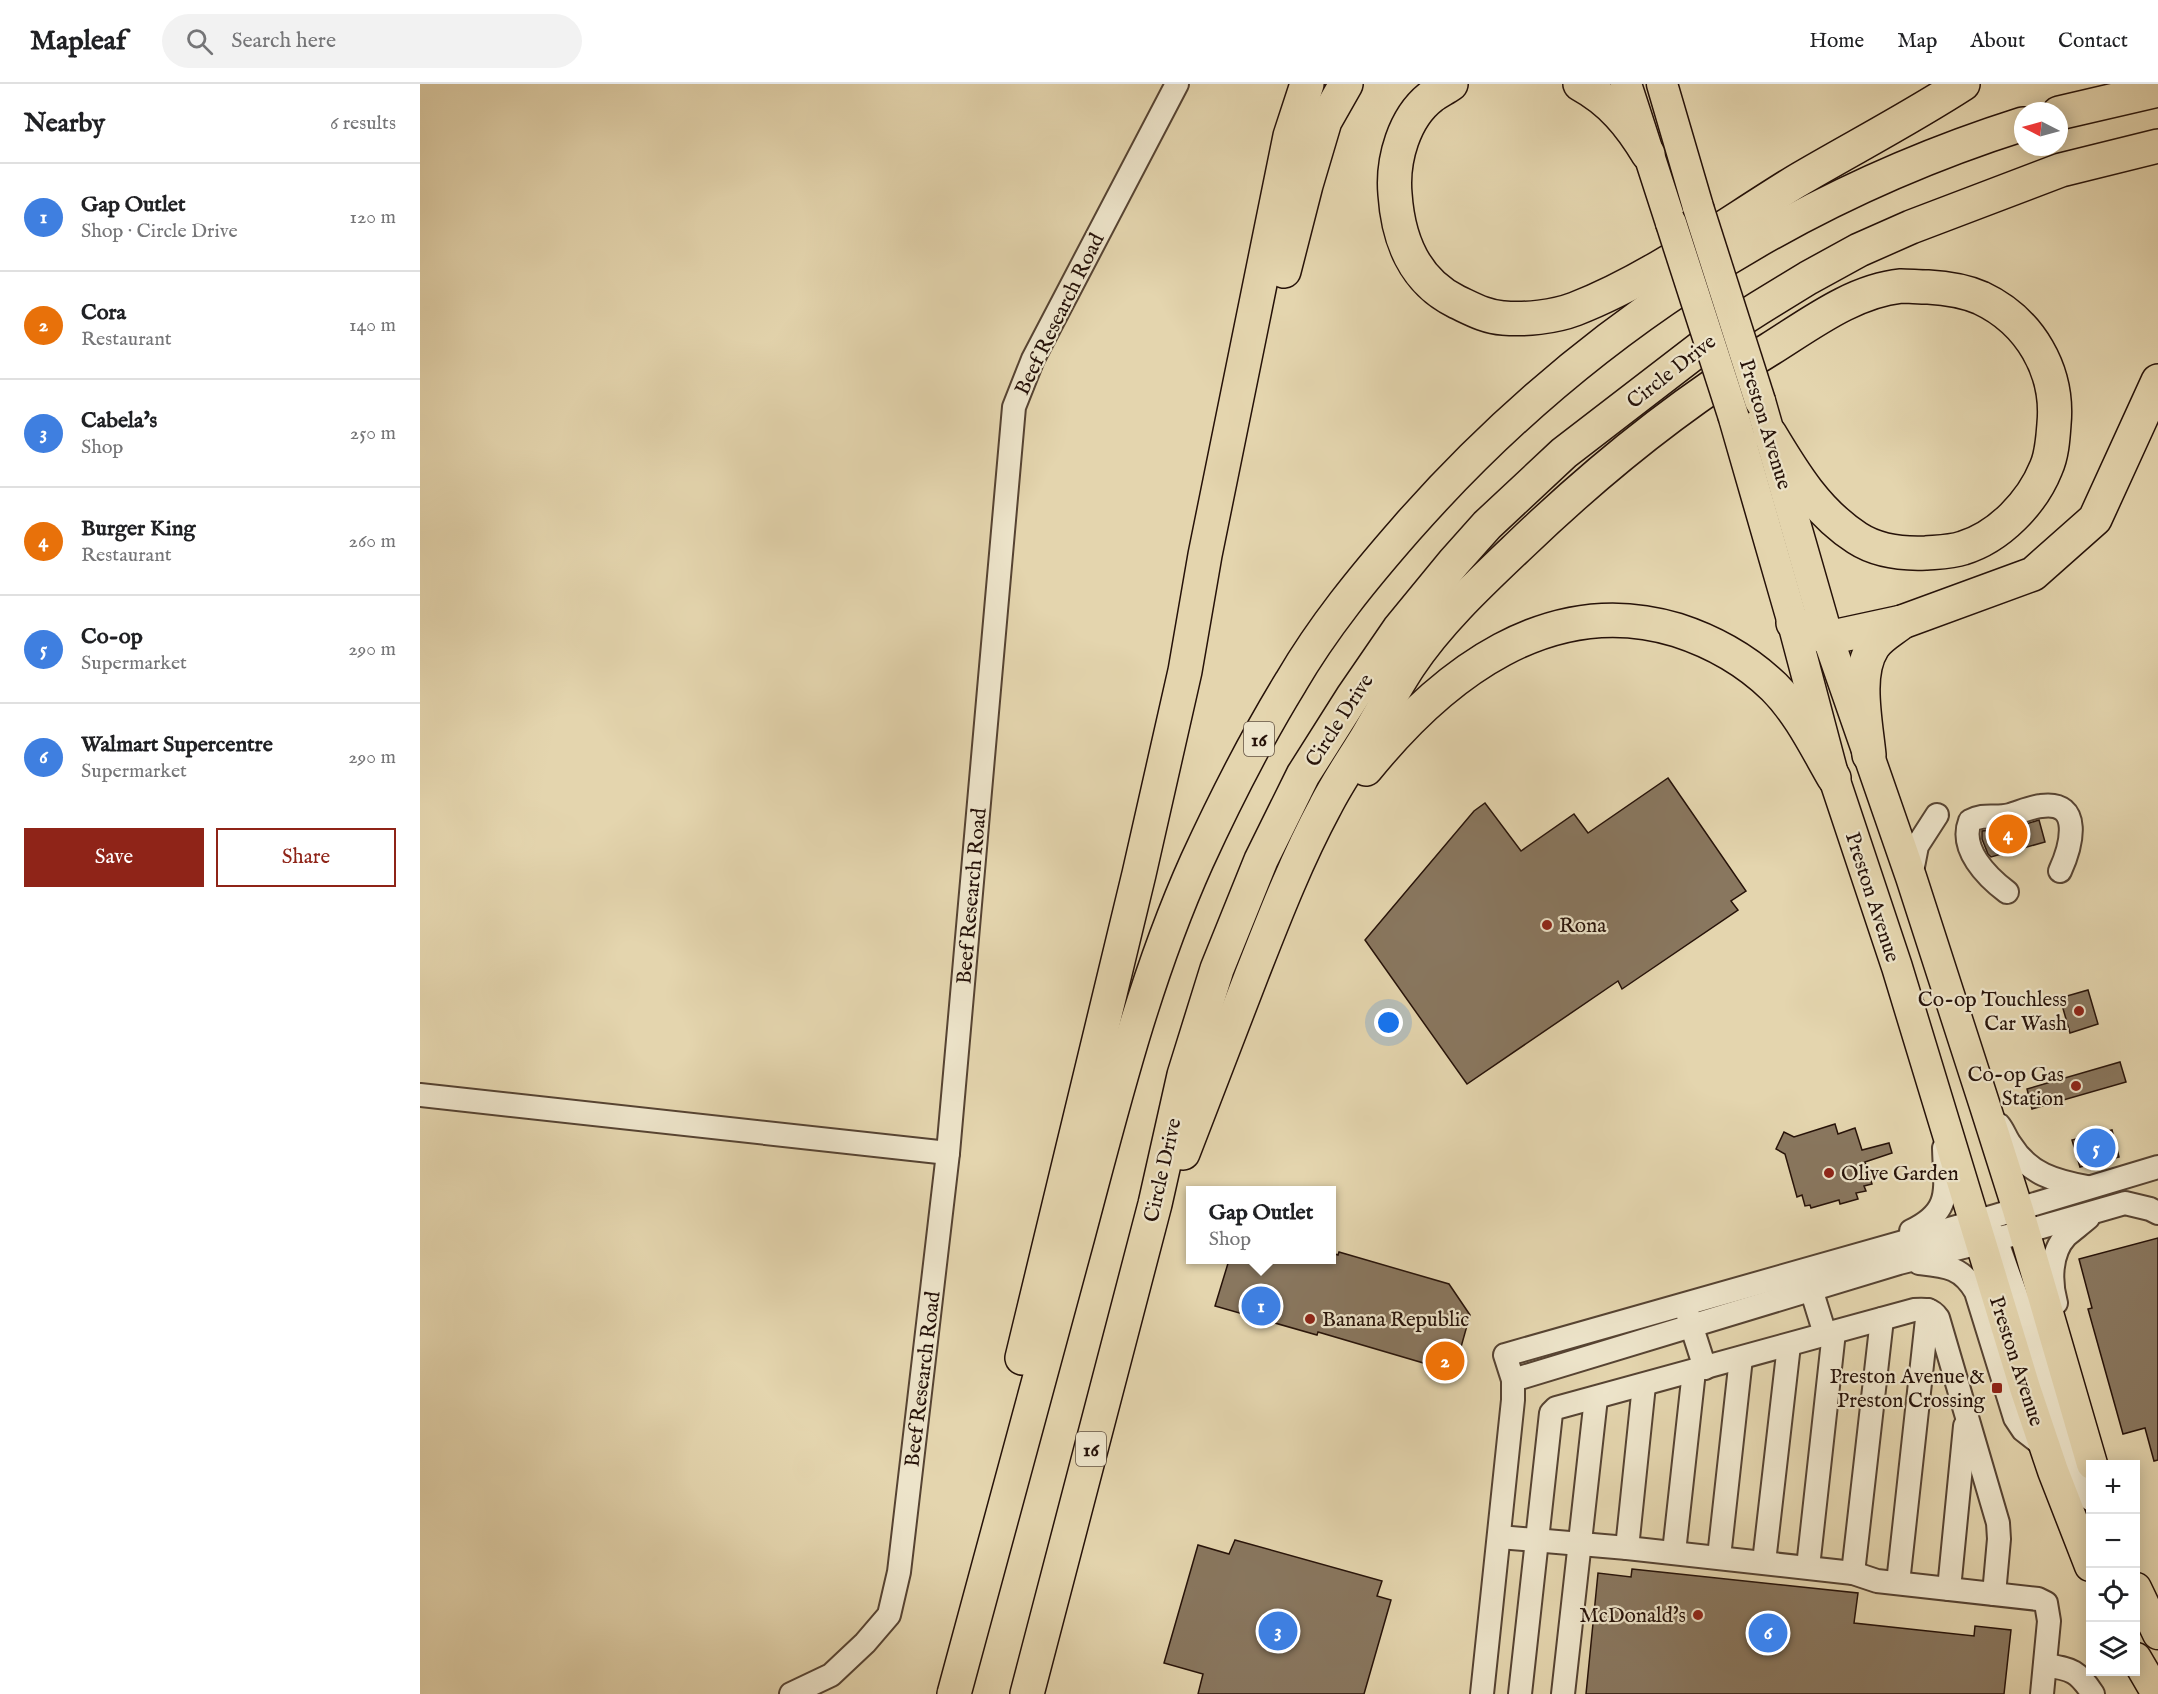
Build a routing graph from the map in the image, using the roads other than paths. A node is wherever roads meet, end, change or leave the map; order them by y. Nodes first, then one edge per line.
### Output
1 (1177, 84) edge
2 (1308, 84) edge
3 (1346, 84) edge
4 (1451, 84) edge
5 (1580, 84) edge
6 (1626, 84) edge
7 (1662, 84) edge
8 (1964, 84) edge
9 (2158, 90) edge
10 (2068, 111) edge
11 (2014, 127) edge
12 (2158, 146) edge
13 (1648, 153) junction
14 (2158, 381) edge
15 (1770, 434) junction
16 (1902, 622) junction
17 (1793, 624) junction
18 (1828, 638) junction
19 (1185, 671) junction
20 (1869, 755) junction
21 (1834, 778) junction
22 (1937, 815) dead end
23 (2060, 871) dead end
24 (1911, 877) junction
25 (2007, 892) dead end
26 (1283, 896) junction
27 (420, 1095) edge
28 (1985, 1106) junction
29 (1944, 1122) junction
30 (948, 1153) junction
31 (2158, 1167) edge
32 (2091, 1188) junction
33 (2158, 1193) edge
34 (2125, 1203) junction
35 (1155, 1204) junction
36 (2096, 1211) junction
37 (2158, 1213) edge
38 (1999, 1229) junction
39 (1899, 1253) junction
40 (1808, 1280) junction
41 (1684, 1304) junction
42 (1928, 1310) junction
43 (1882, 1319) junction
44 (1691, 1326) junction
45 (1830, 1333) junction
46 (1789, 1345) junction
47 (1741, 1358) junction
48 (1699, 1369) junction
49 (1513, 1380) junction
50 (1644, 1385) junction
51 (1596, 1398) junction
52 (1966, 1416) junction
53 (2044, 1448) junction
54 (2090, 1458) edge
55 (2086, 1484) edge
56 (1499, 1537) junction
57 (1536, 1540) junction
58 (1579, 1544) junction
59 (1627, 1548) junction
60 (1674, 1552) junction
61 (2086, 1553) edge
62 (1719, 1557) junction
63 (1764, 1562) junction
64 (1808, 1567) junction
65 (1853, 1572) junction
66 (1898, 1583) junction
67 (1949, 1589) junction
68 (1994, 1594) junction
69 (2140, 1596) edge
70 (2158, 1634) edge
71 (2045, 1665) junction
72 (2140, 1665) edge
73 (791, 1694) edge
74 (949, 1694) edge
75 (954, 1694) edge
76 (1027, 1694) edge
77 (1482, 1694) edge
78 (1520, 1694) edge
79 (1563, 1694) edge
80 (2042, 1694) edge
81 (2093, 1694) edge
82 (2157, 1694) edge

1 - 30 street, Beef Research Road
2 - 19 highway
3 - 19 highway
4 - 8 highway
5 - 13 highway
6 - 13 main road, Preston Avenue
7 - 15 main road, Preston Avenue, bridge
9 - 10 highway
11 - 75 highway, 16
12 - 35 highway, Circle Drive / 16
13 - 17 main road, Preston Avenue, bridge
14 - 16 highway
15 - 18 main road, Preston Avenue
15 - 26 highway
16 - 18 highway
16 - 20 highway
17 - 18 highway
17 - 21 main road, Preston Avenue
18 - 20 main road, Preston Avenue
19 - 74 highway
20 - 24 main road, Preston Avenue
21 - 26 highway
21 - 29 main road, Preston Avenue
22 - 24 street
23 - 25 street
24 - 28 main road, Preston Avenue
26 - 35 highway
27 - 30 street
28 - 32 street
28 - 38 main road, Preston Avenue
29 - 38 main road, Preston Avenue
29 - 39 street
30 - 73 street, Beef Research Road
31 - 32 street
32 - 38 street
33 - 34 street
34 - 36 street
34 - 37 street
35 - 76 highway, Circle Drive / 16
36 - 38 street
36 - 54 street
38 - 39 street
38 - 53 main road, Preston Avenue
38 - 54 main road, Preston Avenue
38 - 55 street
39 - 40 street
39 - 53 street
40 - 41 street
40 - 44 street
40 - 45 street
41 - 44 street
41 - 49 street
42 - 43 street
42 - 52 street
42 - 66 street
43 - 45 street
43 - 65 street
44 - 48 street
44 - 49 street
45 - 46 street
45 - 64 street
46 - 47 street
46 - 63 street
47 - 48 street
47 - 62 street
48 - 50 street
48 - 60 street
49 - 56 street
50 - 51 street
50 - 59 street
51 - 57 street
51 - 58 street
52 - 67 street
52 - 68 street
53 - 61 main road, Preston Avenue
56 - 57 street
56 - 77 street
57 - 58 street
57 - 78 street
58 - 59 street
58 - 79 street
59 - 60 street
60 - 62 street
62 - 63 street
63 - 64 street
64 - 65 street
65 - 66 street
66 - 67 street
67 - 68 street
68 - 71 street
69 - 70 main road
71 - 80 street
71 - 81 street
72 - 82 main road

